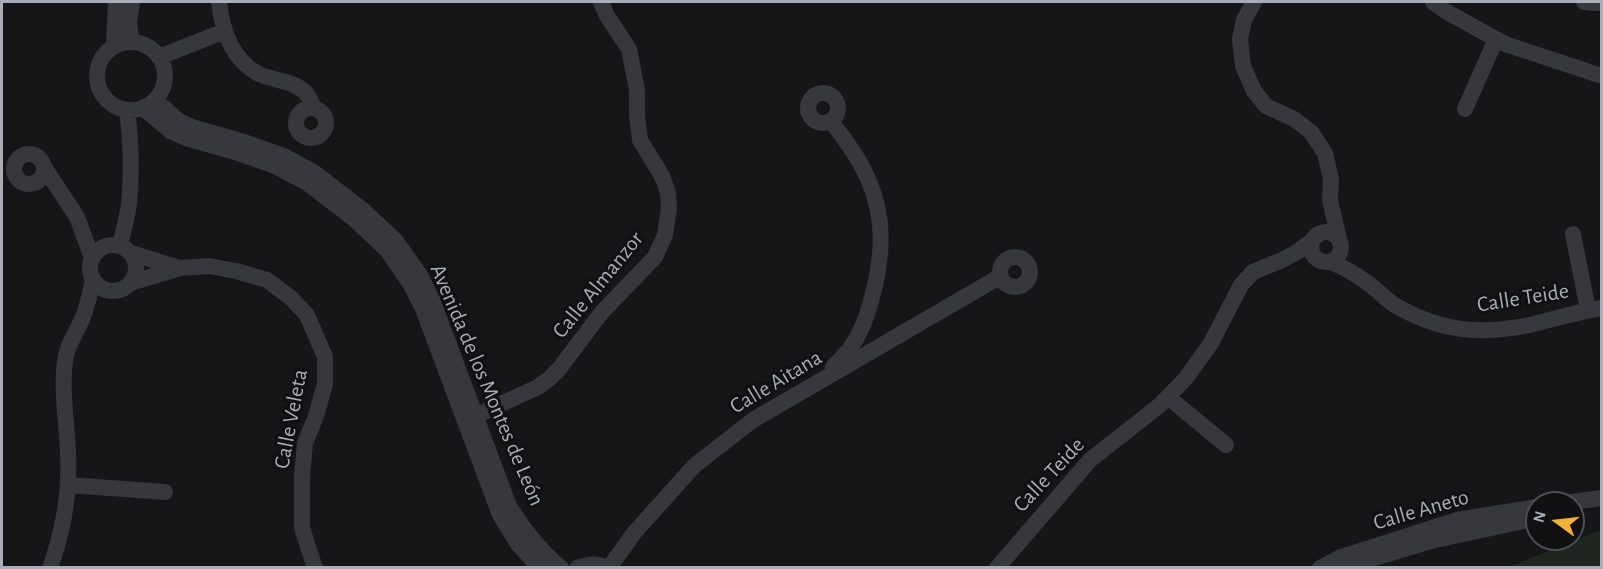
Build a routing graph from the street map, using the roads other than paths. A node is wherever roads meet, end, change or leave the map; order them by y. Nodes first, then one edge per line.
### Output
1 (116, 2) edge
2 (132, 2) edge
3 (219, 2) edge
4 (601, 2) edge
5 (1250, 2) edge
6 (1433, 2) edge
7 (1584, 2) edge
8 (1602, 2) edge
9 (225, 31) junction
10 (1496, 39) junction
11 (131, 41) junction
12 (114, 45) junction
13 (159, 57) junction
14 (1602, 76) edge
15 (142, 106) junction
16 (314, 108) dead end
17 (1465, 109) dead end
18 (833, 119) dead end
19 (44, 167) dead end
20 (1330, 200) junction
21 (77, 217) junction
22 (1574, 234) dead end
23 (1313, 239) junction
24 (1341, 243) junction
25 (121, 248) junction
26 (92, 258) junction
27 (1282, 260) junction
28 (1324, 261) junction
29 (180, 268) junction
30 (93, 279) junction
31 (1003, 279) dead end
32 (130, 283) junction
33 (1369, 284) junction
34 (114, 291) junction
35 (1595, 309) edge
36 (82, 319) junction
37 (871, 343) junction
38 (855, 364) junction
39 (820, 381) junction
40 (1168, 397) junction
41 (475, 416) junction
42 (1226, 445) dead end
43 (68, 484) junction
44 (165, 492) dead end
45 (1602, 498) edge
46 (1585, 500) edge
47 (1525, 509) edge
48 (1602, 509) edge
49 (1585, 511) edge
50 (1525, 521) edge
51 (50, 567) edge
52 (315, 567) edge
53 (540, 567) edge
54 (561, 567) edge
55 (577, 567) edge
56 (608, 567) edge
57 (621, 567) edge
58 (997, 567) edge
59 (1320, 567) edge
60 (1349, 567) edge

1 - 12 street
2 - 11 street
3 - 9 street
4 - 41 street, Calle Almanzor
5 - 20 street
6 - 10 street
7 - 8 street
9 - 13 street
9 - 16 street
10 - 14 street
10 - 17 street
11 - 12 street
11 - 13 street
12 - 15 street
13 - 15 street
15 - 25 street
15 - 41 street, Avenida de los Montes de León
15 - 53 street, Avenida de los Montes de León
18 - 37 street
19 - 21 street, Calle Veleta
20 - 23 street
20 - 24 street
21 - 25 street, Calle Veleta
21 - 26 street, Calle Veleta
22 - 35 street, Calle Teide
23 - 24 street
23 - 27 street, Calle Teide
23 - 28 street
24 - 28 street
24 - 33 street, Calle Teide
25 - 26 street
25 - 29 street, Calle Veleta
25 - 32 street
26 - 30 street
27 - 28 street, Calle Teide
27 - 40 street, Calle Teide
28 - 33 street, Calle Teide
29 - 32 street, Calle Veleta
29 - 52 street, Calle Veleta
30 - 34 street
30 - 36 street
31 - 37 street, Calle Aitana
32 - 34 street
33 - 35 street, Calle Teide
34 - 36 street
36 - 43 street
37 - 38 street, Calle Aitana
37 - 39 street
38 - 39 street, Calle Aitana
38 - 57 street, Calle Aitana
39 - 56 street, Calle Aitana
40 - 42 street
40 - 58 street, Calle Teide
41 - 54 street, Avenida de los Montes de León
43 - 44 street
43 - 51 street
45 - 46 street
47 - 59 street, Calle Aneto
48 - 49 street
50 - 60 street, Calle Aneto
55 - 56 street

